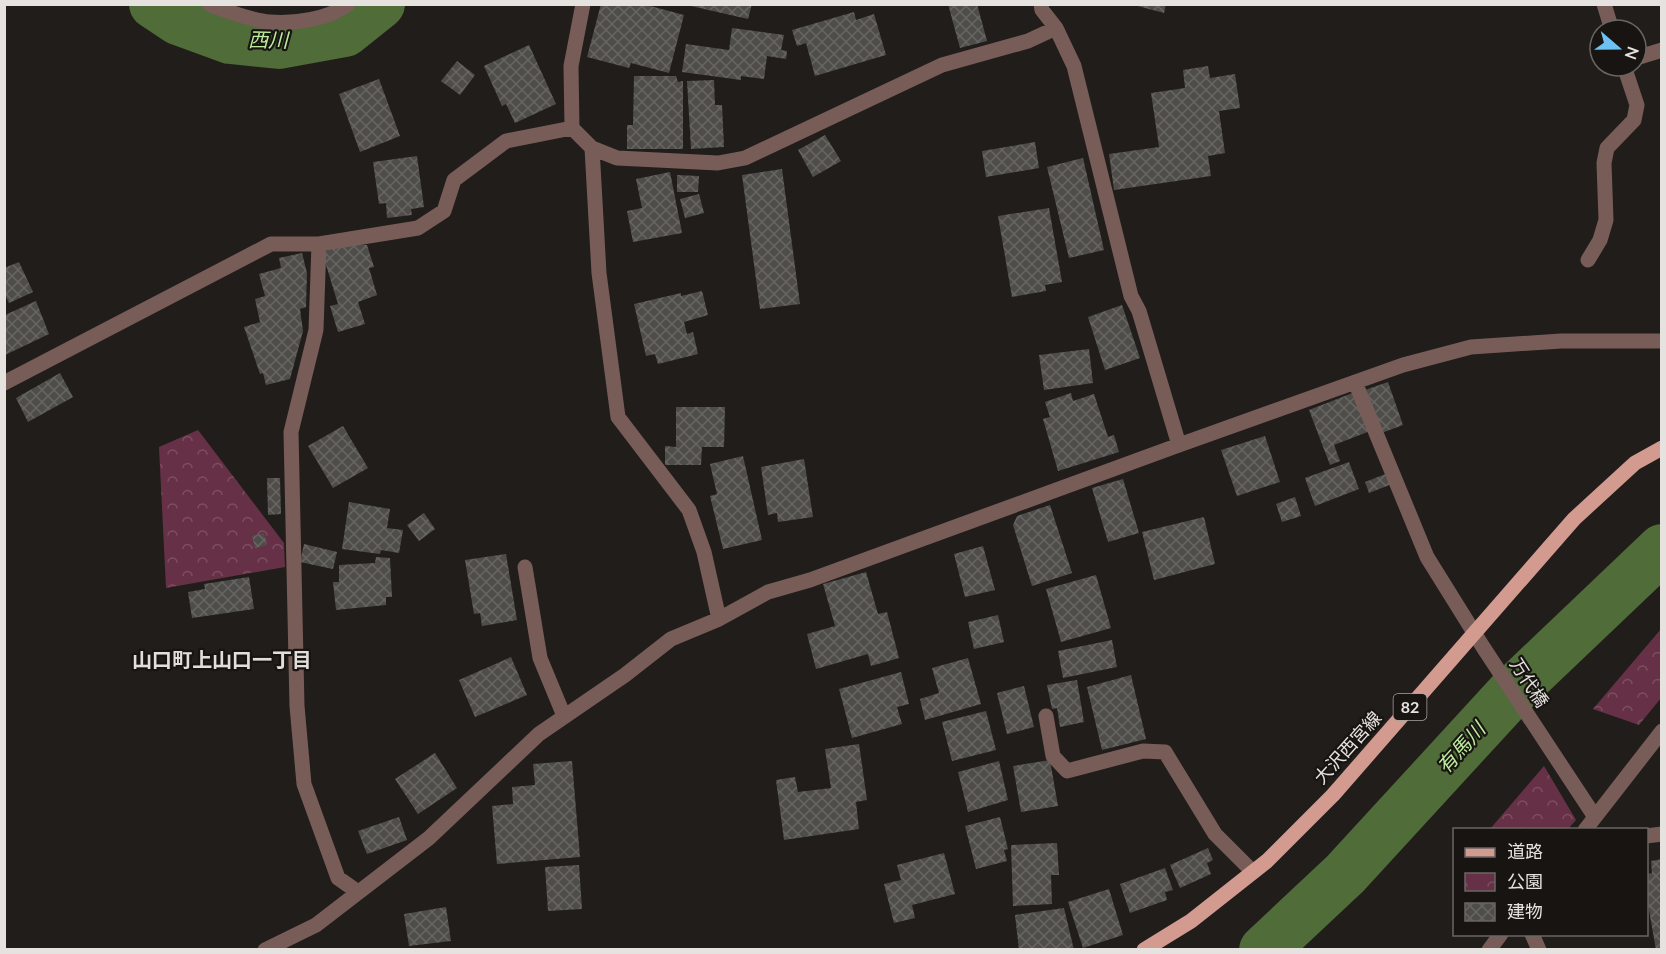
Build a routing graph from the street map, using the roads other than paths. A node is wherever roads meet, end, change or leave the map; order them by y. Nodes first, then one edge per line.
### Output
1 (348, 4) edge
2 (583, 4) edge
3 (1041, 4) edge
4 (210, 5) edge
5 (1056, 28) junction
6 (1628, 78) edge
7 (572, 128) junction
8 (592, 148) junction
9 (320, 244) junction
10 (1588, 260) dead end
11 (1662, 341) edge
12 (1355, 382) junction
13 (4, 383) edge
14 (1179, 445) junction
15 (1662, 448) edge
16 (525, 567) dead end
17 (719, 619) junction
18 (1474, 634) junction
19 (564, 716) junction
20 (1046, 716) dead end
21 (1662, 731) edge
22 (1595, 817) junction
23 (1587, 828) edge
24 (1253, 872) junction
25 (358, 892) junction
26 (1500, 936) edge
27 (1533, 936) edge
28 (265, 950) edge
29 (1144, 950) edge
30 (1489, 950) edge
31 (1539, 950) edge

1 - 4 street
2 - 7 street
3 - 5 street
5 - 8 street
5 - 14 street
6 - 10 street
7 - 8 street
7 - 9 street
8 - 17 street
9 - 13 street
9 - 25 street
11 - 12 street
12 - 14 street
12 - 18 street, 万代橋
14 - 17 street
15 - 18 main road, 大沢西宮線 / 82
16 - 19 street
17 - 19 street
18 - 22 street, 万代橋
18 - 24 main road, 大沢西宮線 / 82
19 - 25 street
20 - 24 street
21 - 22 street
22 - 23 street
24 - 29 main road, 大沢西宮線 / 82
25 - 28 street
26 - 30 street
27 - 31 street

